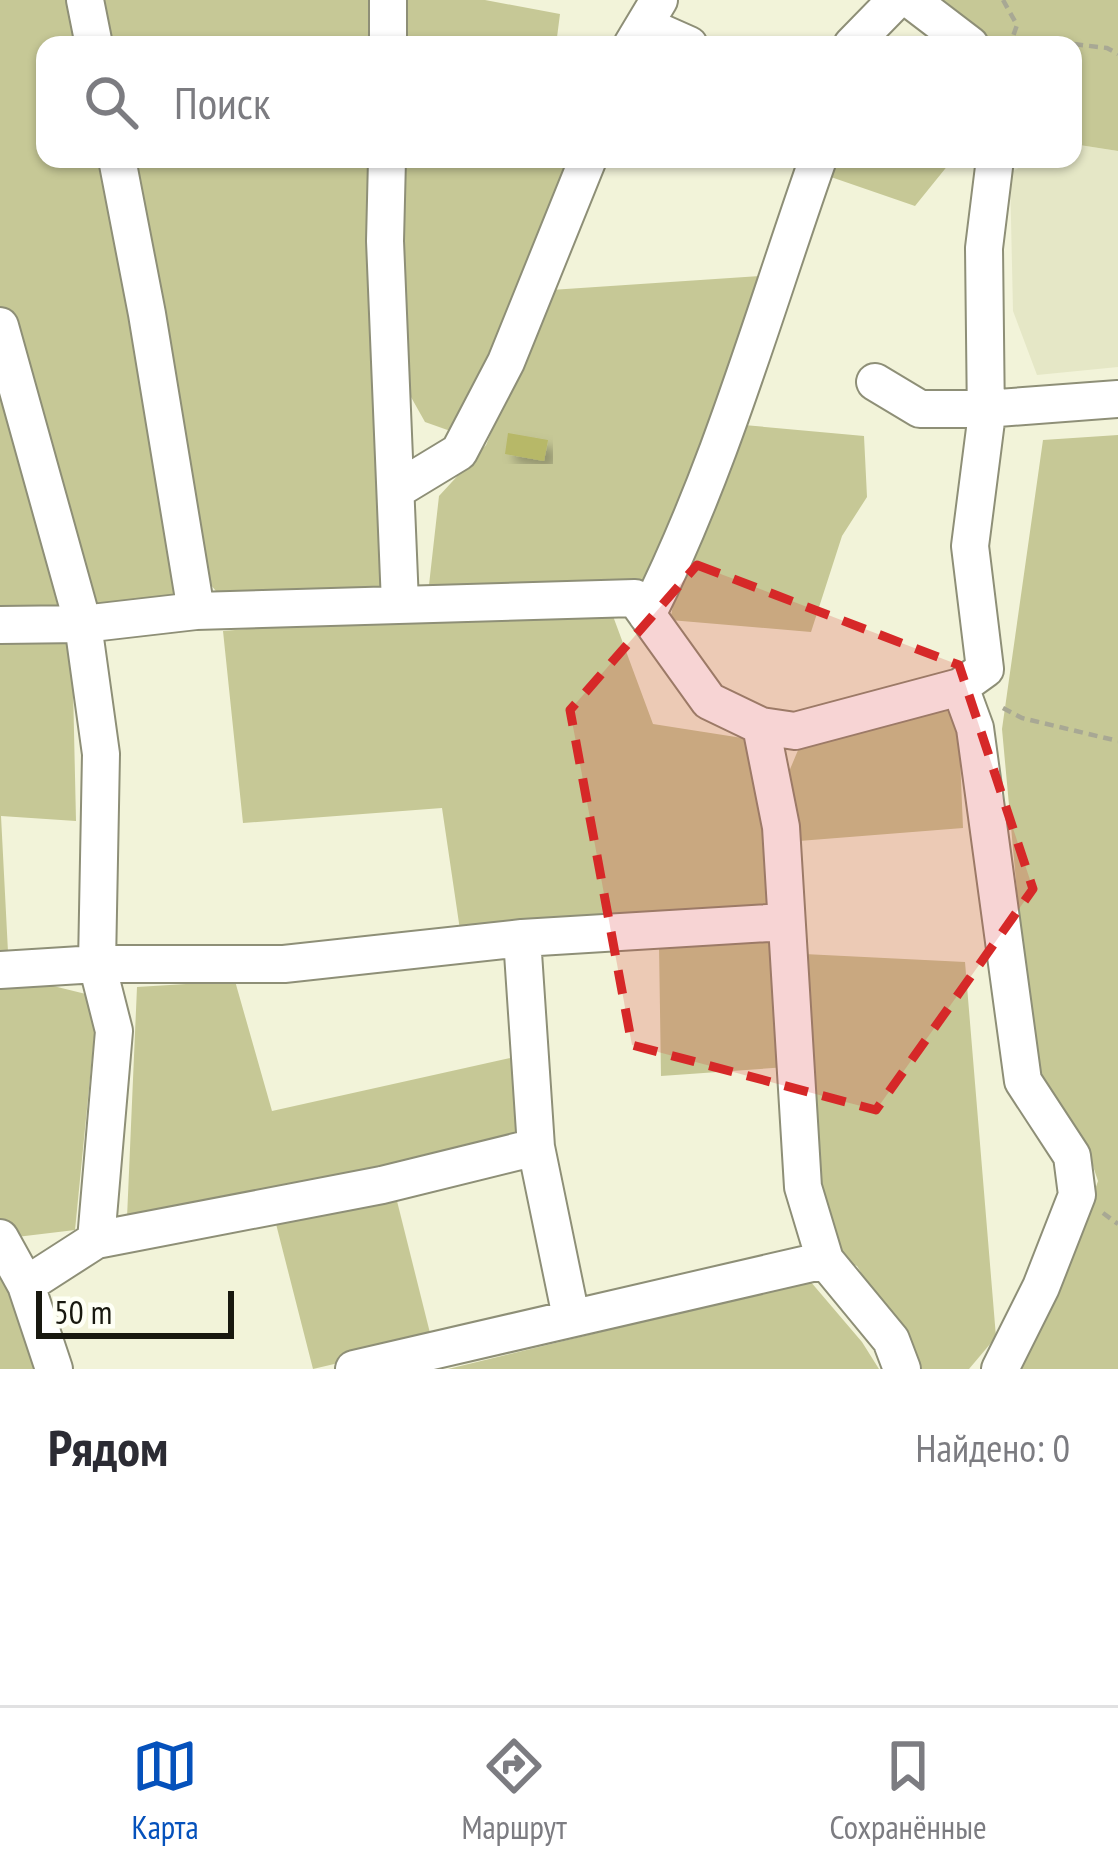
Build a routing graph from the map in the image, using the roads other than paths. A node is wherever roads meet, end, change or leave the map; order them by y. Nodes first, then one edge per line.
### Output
1 (86, 0) edge
2 (388, 0) edge
3 (896, 0) edge
4 (911, 0) edge
5 (92, 36) edge
6 (388, 36) edge
7 (862, 36) edge
8 (958, 36) edge
9 (118, 168) edge
10 (387, 168) edge
11 (584, 168) edge
12 (815, 168) edge
13 (993, 168) edge
14 (0, 326) edge
15 (875, 382) dead end
16 (1118, 399) edge
17 (986, 409) junction
18 (398, 489) junction
19 (400, 603) junction
20 (196, 611) junction
21 (647, 615) junction
22 (83, 624) junction
23 (0, 625) edge
24 (960, 687) junction
25 (761, 726) junction
26 (784, 922) junction
27 (522, 938) junction
28 (97, 964) junction
29 (0, 970) edge
30 (536, 1148) junction
31 (0, 1238) edge
32 (96, 1240) junction
33 (825, 1260) junction
34 (26, 1285) junction
35 (571, 1318) junction
36 (54, 1369) edge
37 (354, 1369) edge
38 (902, 1369) edge
39 (1000, 1369) edge

1 - 5 street
2 - 6 street
3 - 7 street
4 - 8 street
9 - 20 street
10 - 18 street
11 - 18 street
12 - 21 street
13 - 17 street
14 - 22 street
15 - 17 street
16 - 17 street
17 - 24 street
18 - 19 street
19 - 20 street
19 - 21 street
20 - 22 street
21 - 25 street
22 - 23 street
22 - 28 street
24 - 25 street
24 - 39 street
25 - 26 street
26 - 27 street
26 - 33 street
27 - 28 street
27 - 30 street
28 - 29 street
28 - 32 street
30 - 32 street
30 - 35 street
31 - 34 street
32 - 34 street
33 - 35 street
33 - 38 street
34 - 36 street
35 - 37 street

